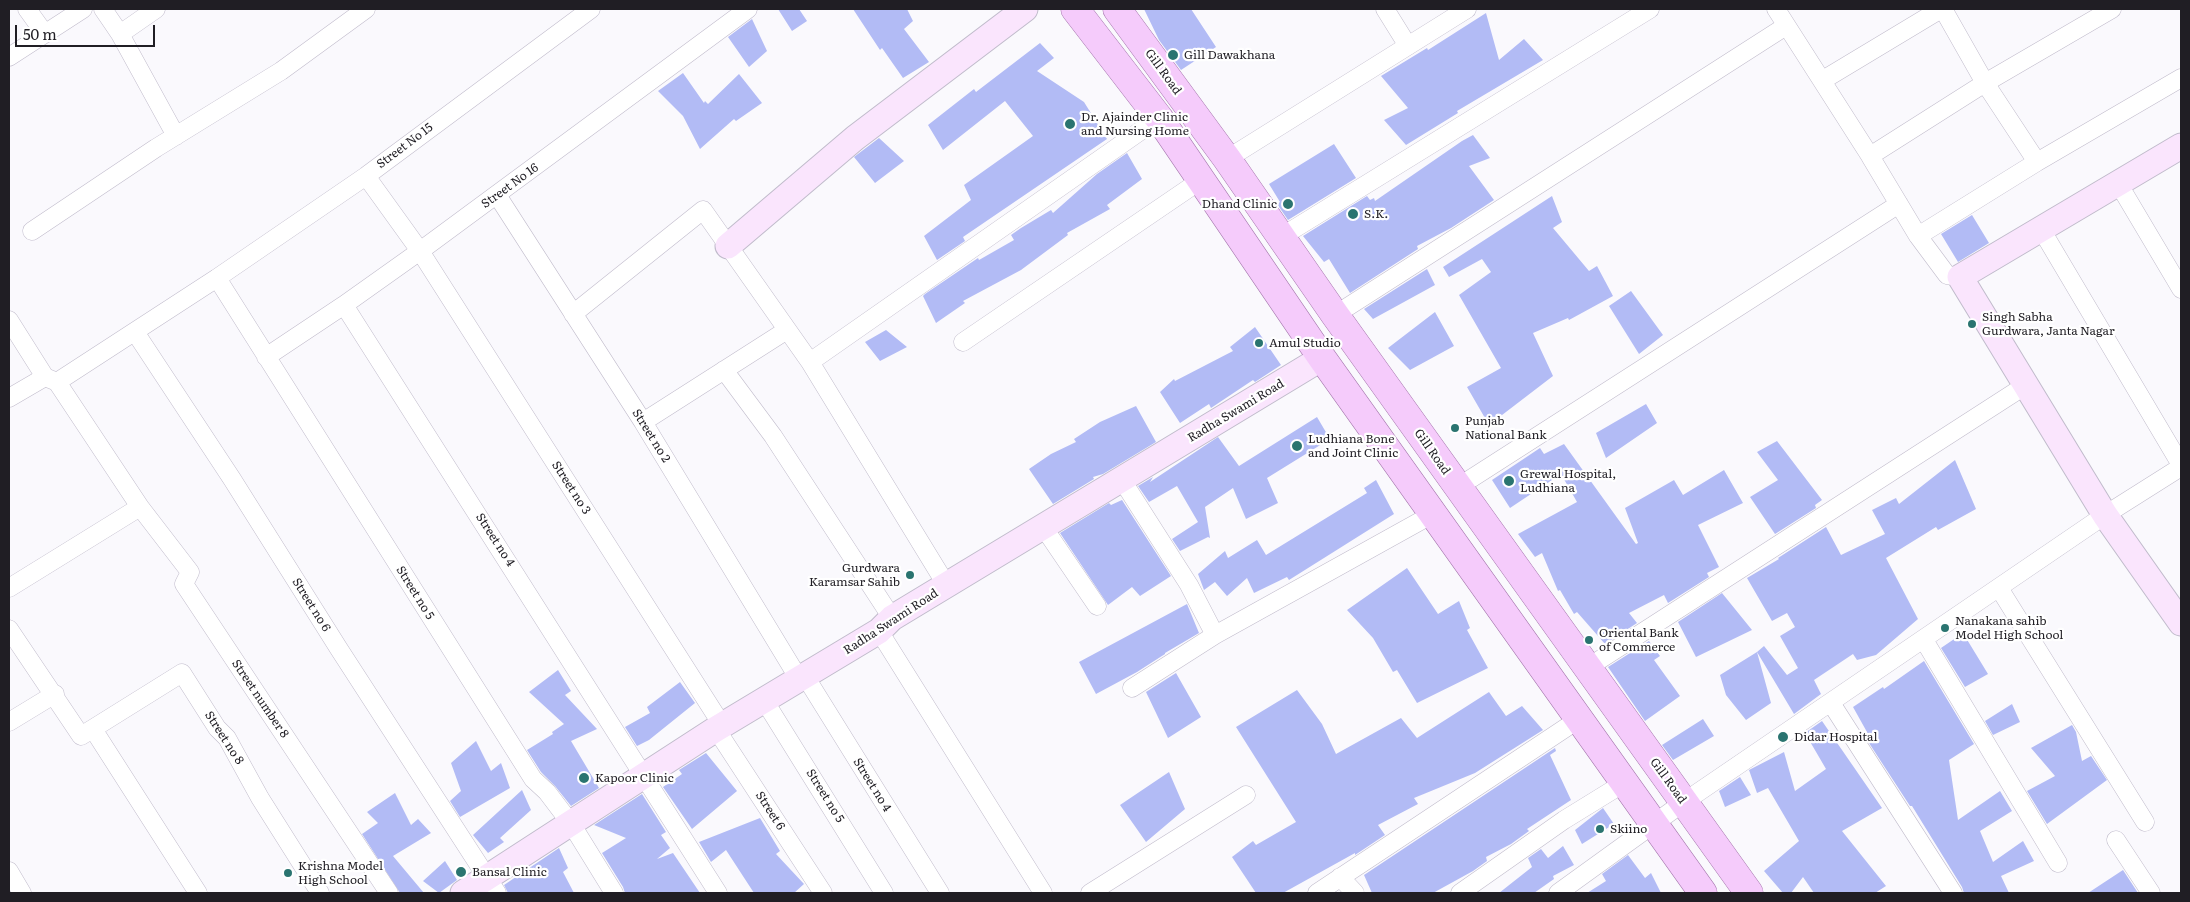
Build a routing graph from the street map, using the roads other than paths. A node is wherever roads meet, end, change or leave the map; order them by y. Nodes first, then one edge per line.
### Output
1 (27, 9) edge
2 (83, 9) edge
3 (102, 9) edge
4 (156, 9) edge
5 (366, 9) edge
6 (591, 9) edge
7 (748, 9) edge
8 (1025, 9) edge
9 (1075, 9) edge
10 (1117, 9) edge
11 (1385, 9) edge
12 (1467, 9) edge
13 (1650, 9) edge
14 (1776, 9) edge
15 (1942, 9) edge
16 (2112, 9) edge
17 (1786, 26) junction
18 (45, 34) junction
19 (120, 34) junction
20 (1408, 46) junction
21 (9, 58) edge
22 (2181, 78) edge
23 (1823, 80) junction
24 (1985, 83) junction
25 (1159, 118) junction
26 (176, 136) junction
27 (2181, 146) edge
28 (1870, 156) junction
29 (1226, 159) junction
30 (2038, 162) junction
31 (366, 176) junction
32 (1202, 180) junction
33 (2118, 183) junction
34 (497, 196) junction
35 (1899, 204) junction
36 (2041, 229) junction
37 (32, 231) dead end
38 (1918, 236) junction
39 (1281, 237) junction
40 (728, 246) junction
41 (420, 251) junction
42 (1960, 277) junction
43 (216, 278) junction
44 (2181, 289) edge
45 (344, 305) junction
46 (573, 314) junction
47 (1335, 315) junction
48 (9, 320) edge
49 (787, 330) junction
50 (134, 332) junction
51 (963, 342) dead end
52 (266, 356) junction
53 (1322, 358) junction
54 (810, 362) junction
55 (724, 370) junction
56 (51, 380) junction
57 (2026, 385) junction
58 (9, 398) edge
59 (642, 422) junction
60 (2181, 466) edge
61 (1122, 480) junction
62 (1458, 487) junction
63 (140, 507) junction
64 (1433, 514) junction
65 (2105, 515) junction
66 (1044, 528) junction
67 (947, 586) junction
68 (9, 588) edge
69 (1999, 588) junction
70 (1097, 606) dead end
71 (2181, 624) edge
72 (886, 625) junction
73 (9, 629) edge
74 (1216, 635) junction
75 (1924, 640) junction
76 (1587, 668) junction
77 (802, 677) junction
78 (1132, 688) dead end
79 (55, 694) junction
80 (764, 700) junction
81 (1831, 703) junction
82 (1579, 719) junction
83 (9, 722) edge
84 (719, 727) junction
85 (93, 729) junction
86 (643, 777) junction
87 (1624, 783) junction
88 (1246, 795) dead end
89 (1684, 802) junction
90 (2145, 822) dead end
91 (1655, 824) junction
92 (572, 825) junction
93 (2116, 840) dead end
94 (2058, 863) dead end
95 (9, 871) edge
96 (1340, 877) junction
97 (492, 886) edge
98 (22, 893) edge
99 (198, 893) edge
100 (320, 893) edge
101 (389, 893) edge
102 (464, 893) edge
103 (614, 893) edge
104 (718, 893) edge
105 (823, 893) edge
106 (884, 893) edge
107 (940, 893) edge
108 (1043, 893) edge
109 (1090, 893) edge
110 (1317, 893) edge
111 (1355, 893) edge
112 (1460, 893) edge
113 (1558, 893) edge
114 (1703, 893) edge
115 (1749, 893) edge
116 (1953, 893) edge
117 (2151, 893) edge

1 - 18 street
2 - 18 street
3 - 19 street
4 - 19 street
5 - 26 street
6 - 31 street, Street No 15
7 - 34 street, Street No 16
8 - 40 street
9 - 25 main road
10 - 29 main road, Gill Road
11 - 20 street
12 - 20 street
13 - 39 street
14 - 17 street
15 - 23 street
15 - 24 street
16 - 24 street
17 - 23 street
17 - 47 street
18 - 21 street
19 - 26 street
20 - 29 street
22 - 30 street
23 - 28 street
24 - 28 street
24 - 30 street
25 - 32 main road
25 - 54 street
26 - 37 street
27 - 33 street
28 - 35 street
29 - 39 main road, Gill Road
30 - 38 street
31 - 41 street, Street no 3
31 - 43 street, Street No 15
32 - 51 street
32 - 53 main road
33 - 36 street
33 - 44 street
34 - 41 street, Street No 16
34 - 46 street, Street no 2
35 - 38 street
35 - 62 street
36 - 42 street
36 - 60 street
38 - 42 street
39 - 47 main road, Gill Road
40 - 46 street
40 - 49 street
41 - 45 street, Street No 16
41 - 84 street, Street no 3
42 - 57 street
43 - 50 street, Street No 15
43 - 52 street, Street no 5
45 - 52 street, Street No 16
45 - 86 street, Street no 4
46 - 59 street, Street no 2
47 - 62 main road, Gill Road
48 - 56 street
49 - 54 street
49 - 55 street
50 - 56 street, Street No 15
50 - 97 street, Street no 6
52 - 92 street, Street no 5
53 - 61 street, Radha Swami Road
53 - 64 main road
54 - 67 street
55 - 59 street
55 - 72 street
56 - 58 street, Street No 15
56 - 63 street
57 - 65 street
57 - 76 street
59 - 77 street, Street no 2
60 - 65 street
61 - 66 street, Radha Swami Road
61 - 74 street
62 - 76 main road, Gill Road
63 - 68 street
63 - 101 street, Street number 8
64 - 74 street
64 - 82 main road
65 - 69 street
65 - 71 street
66 - 67 street, Radha Swami Road
66 - 70 street
67 - 72 street, Radha Swami Road
69 - 75 street
69 - 90 street
72 - 77 street, Radha Swami Road
72 - 108 street
73 - 79 street
74 - 78 street
75 - 81 street
75 - 94 street
76 - 89 main road, Gill Road
77 - 80 street, Radha Swami Road
77 - 107 street, Street no 4
79 - 83 street
79 - 85 street
80 - 84 street, Radha Swami Road
80 - 106 street, Street no 5
81 - 89 street
81 - 116 street
82 - 87 main road
82 - 96 street
84 - 86 street, Radha Swami Road
84 - 105 street, Street 6
85 - 99 street
85 - 100 street, Street no 8
86 - 92 street, Radha Swami Road
86 - 104 street, Street no 4
87 - 91 main road
87 - 112 street
88 - 109 street
89 - 91 street
89 - 115 main road, Gill Road
91 - 113 street
91 - 114 main road
92 - 97 street, Radha Swami Road
92 - 103 street, Street no 5
93 - 117 street
95 - 98 street
96 - 110 street
96 - 111 street
97 - 102 street, Radha Swami Road

